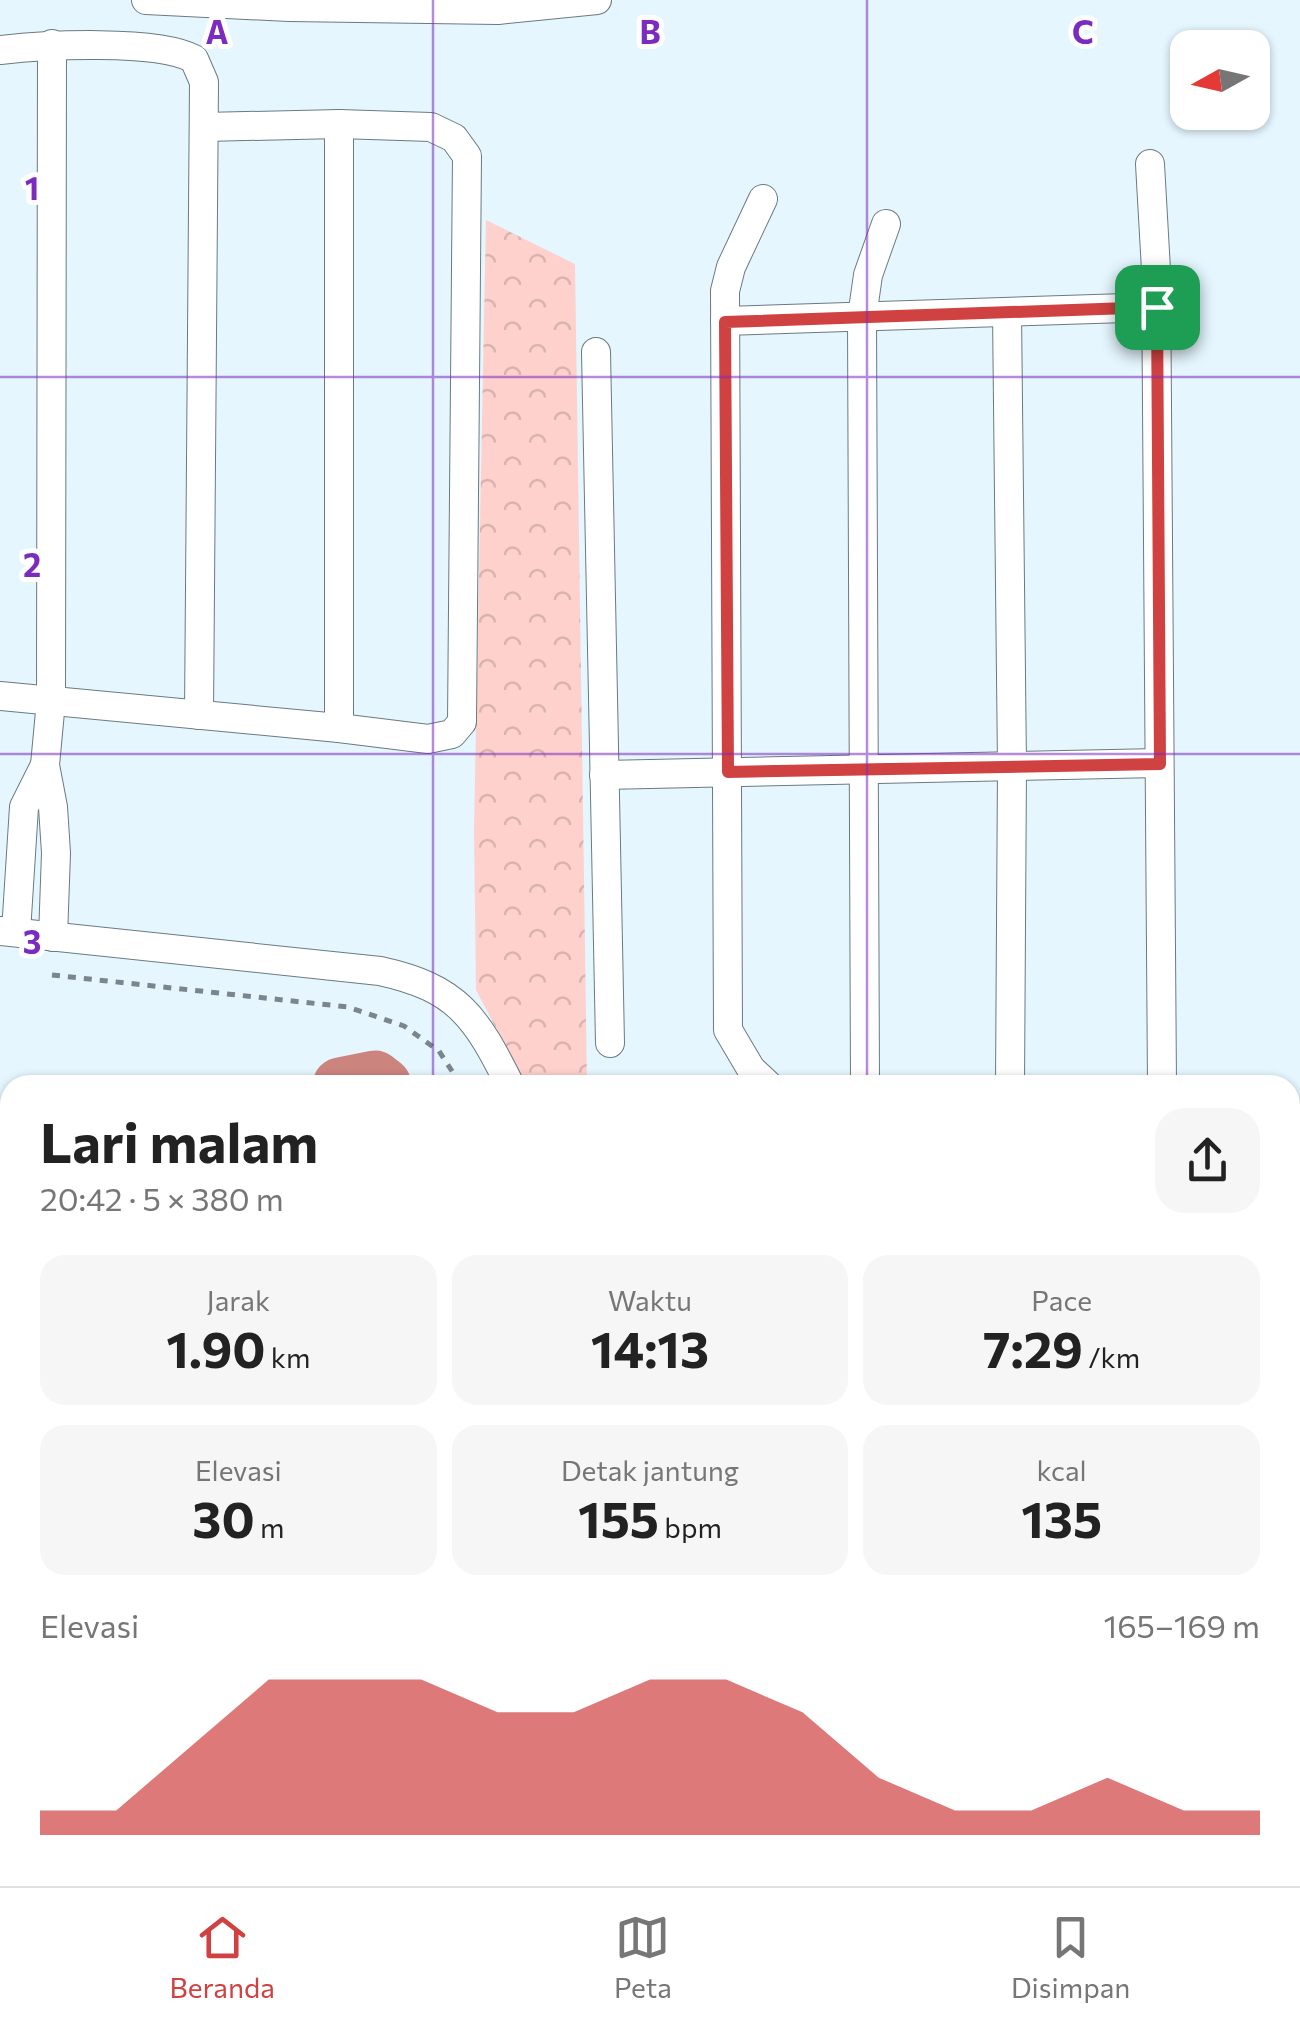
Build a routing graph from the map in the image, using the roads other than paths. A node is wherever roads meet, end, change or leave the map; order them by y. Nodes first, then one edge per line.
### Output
1 (146, 0) edge
2 (597, 0) edge
3 (521, 4) edge
4 (52, 44) junction
5 (0, 50) edge
6 (339, 124) junction
7 (204, 127) junction
8 (1150, 164) dead end
9 (763, 199) dead end
10 (886, 224) dead end
11 (1157, 307) junction
12 (1007, 312) junction
13 (862, 317) junction
14 (725, 322) junction
15 (596, 352) dead end
16 (0, 696) edge
17 (51, 702) junction
18 (199, 715) junction
19 (340, 728) junction
20 (1160, 764) junction
21 (45, 765) junction
22 (1012, 766) junction
23 (864, 769) junction
24 (728, 772) junction
25 (604, 774) junction
26 (8, 932) edge
27 (53, 937) junction
28 (610, 1043) dead end
29 (505, 1075) edge
30 (759, 1075) edge
31 (866, 1075) edge
32 (1010, 1075) edge
33 (1162, 1075) edge

1 - 3 street
2 - 3 street
4 - 5 street
4 - 7 street
4 - 17 street
6 - 7 street
6 - 19 street
6 - 19 street
7 - 18 street
8 - 11 street
9 - 14 street
10 - 13 street
11 - 12 street
11 - 20 street
12 - 13 street
12 - 22 street
13 - 14 street
13 - 23 street
14 - 24 street
15 - 25 street
16 - 17 street
17 - 18 street
17 - 21 street
18 - 19 street
20 - 22 street
20 - 33 street
21 - 26 street
21 - 27 street
22 - 23 street
22 - 32 street
23 - 24 street
23 - 31 street
24 - 25 street
24 - 30 street
25 - 28 street
26 - 27 street
27 - 29 street

